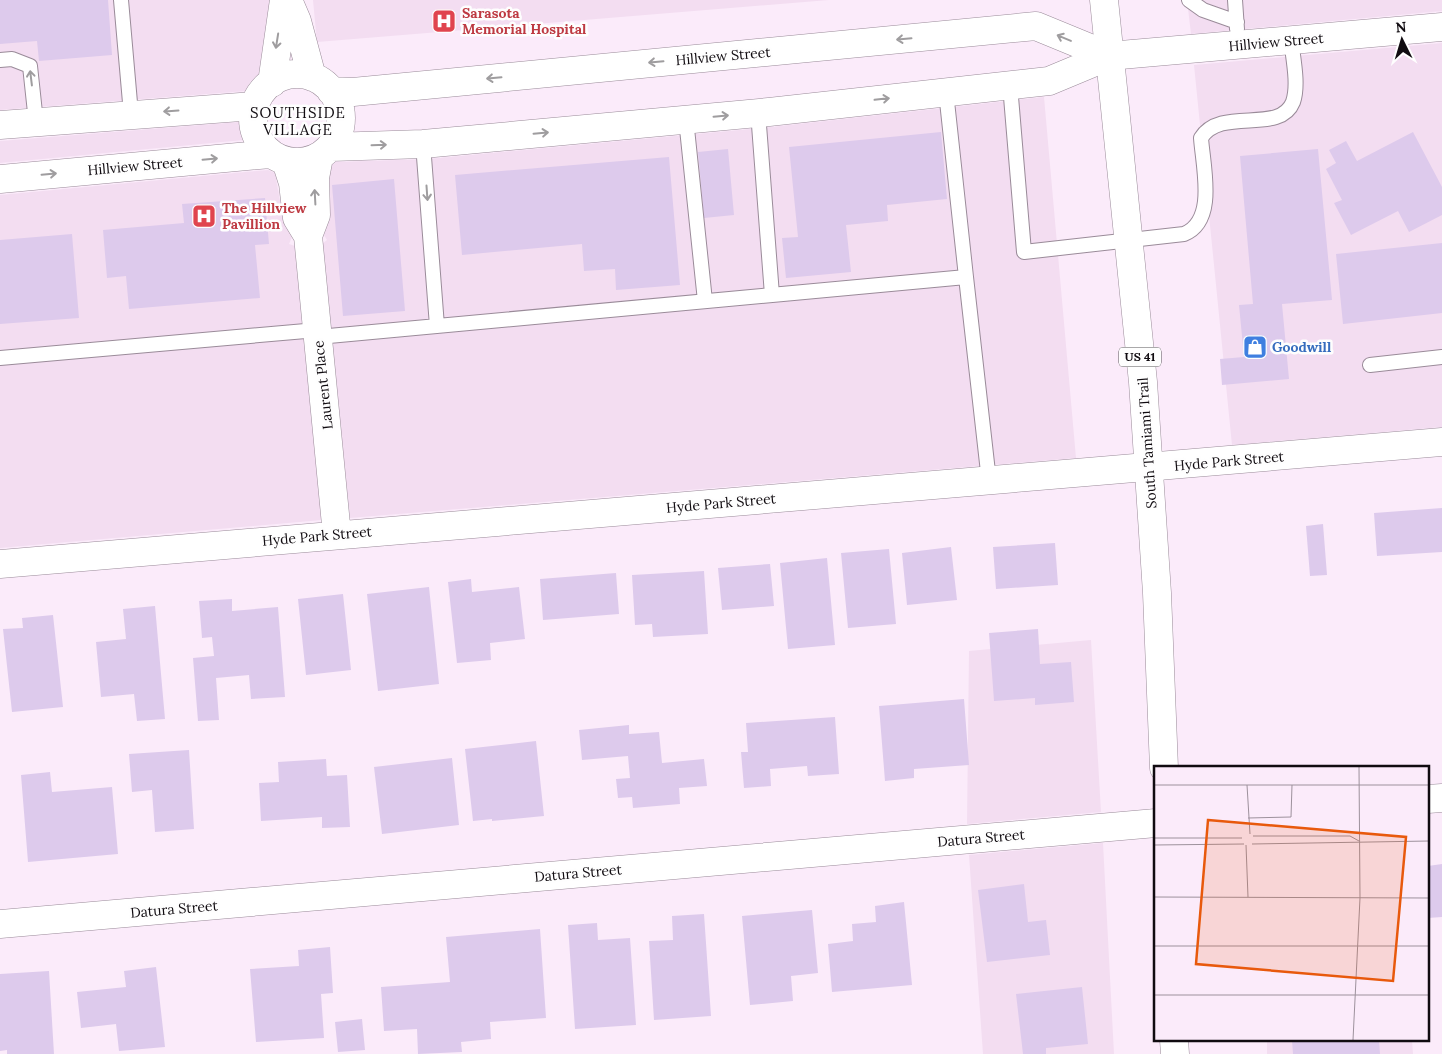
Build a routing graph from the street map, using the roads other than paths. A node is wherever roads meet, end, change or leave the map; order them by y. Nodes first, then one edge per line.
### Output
1 (121, 0) edge
2 (284, 0) edge
3 (288, 0) edge
4 (1104, 0) edge
5 (1189, 0) edge
6 (1234, 1) edge
7 (1442, 27) edge
8 (1238, 33) junction
9 (1291, 40) junction
10 (1109, 56) junction
11 (0, 60) edge
12 (272, 83) junction
13 (321, 84) junction
14 (1010, 85) junction
15 (946, 92) junction
16 (254, 106) junction
17 (758, 112) junction
18 (131, 114) junction
19 (686, 119) junction
20 (36, 122) junction
21 (0, 125) edge
22 (423, 144) junction
23 (325, 152) junction
24 (278, 158) junction
25 (0, 179) edge
26 (308, 236) junction
27 (1128, 242) junction
28 (966, 277) junction
29 (772, 295) junction
30 (705, 301) junction
31 (437, 326) junction
32 (317, 333) junction
33 (1442, 357) edge
34 (0, 358) edge
35 (1370, 365) dead end
36 (1442, 442) edge
37 (1149, 468) junction
38 (989, 481) junction
39 (337, 535) junction
40 (0, 564) edge
41 (1164, 766) edge
42 (1154, 823) edge
43 (0, 924) edge

1 - 18 lane
2 -> 12 street
3 - 13 street, Laurent Place
4 - 10 street, South Tamiami Trail / US 41
5 - 8 lane
6 - 8 lane
7 - 9 street, Hillview Street
8 - 9 street, Hillview Street
8 - 10 street, Hillview Street
9 - 27 lane
10 -> 13 street, Hillview Street
10 - 14 street, Hillview Street
10 - 27 street, South Tamiami Trail / US 41
20 -> 11 lane
12 - 13 street
12 - 16 street
13 - 23 street, Laurent Place
14 - 15 street, Hillview Street
14 - 27 lane
17 -> 15 street, Hillview Street
15 - 28 lane
16 -> 18 street
16 - 24 street, Laurent Place
19 -> 17 street, Hillview Street
17 - 29 lane
18 - 20 street
22 -> 19 street, Hillview Street
19 - 30 lane
20 - 21 street
23 -> 22 street, Hillview Street
22 -> 31 lane
23 - 24 street
26 -> 23 street, Laurent Place
25 -> 24 street, Hillview Street
24 - 26 street, Laurent Place
26 - 32 street, Laurent Place
27 - 37 street, South Tamiami Trail / US 41
28 - 29 lane
28 - 38 lane
29 - 30 lane
30 - 31 lane
31 - 32 lane
32 - 34 lane
32 - 39 street, Laurent Place
33 - 35 lane
36 - 37 street, Hyde Park Street
37 - 38 street, Hyde Park Street
37 - 41 street, South Tamiami Trail / US 41
38 - 39 street, Hyde Park Street
39 - 40 street, Hyde Park Street
42 - 43 street, Datura Street

